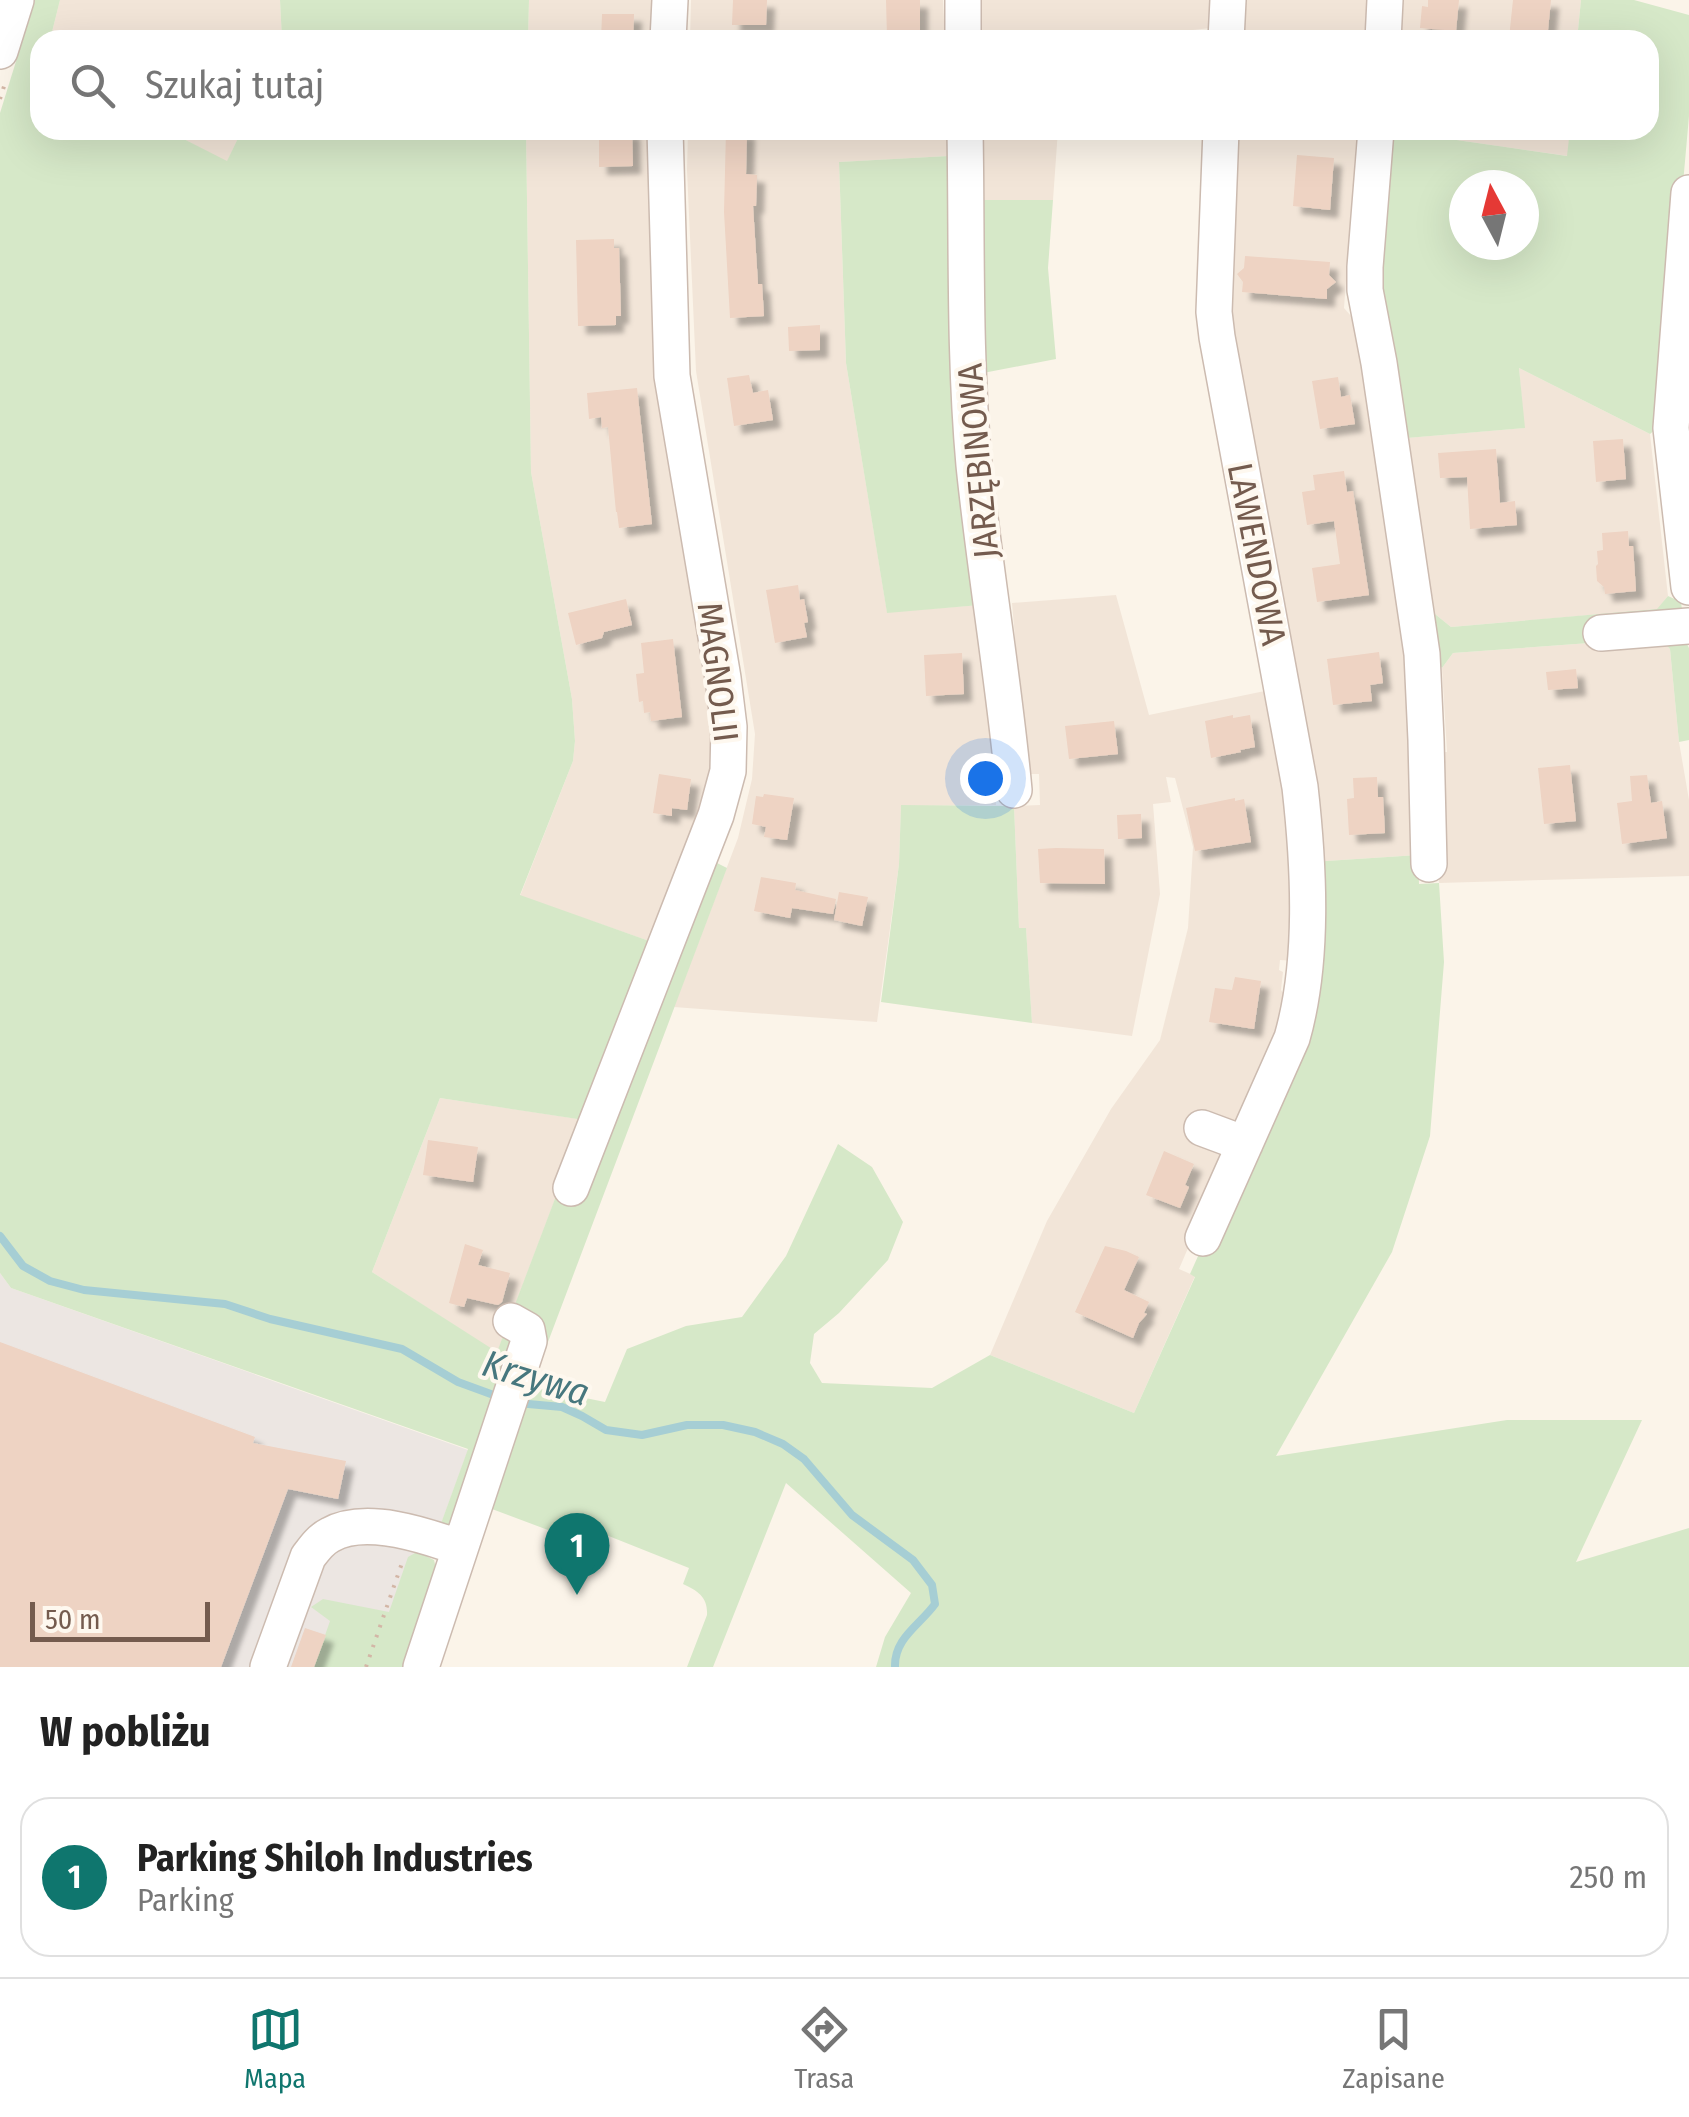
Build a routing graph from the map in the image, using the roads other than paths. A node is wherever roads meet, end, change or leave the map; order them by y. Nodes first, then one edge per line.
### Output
1 (16, 0) edge
2 (670, 0) edge
3 (963, 0) edge
4 (1228, 0) edge
5 (1386, 0) edge
6 (668, 30) edge
7 (964, 30) edge
8 (1226, 30) edge
9 (1384, 30) edge
10 (0, 51) edge
11 (664, 140) edge
12 (965, 140) edge
13 (1221, 140) edge
14 (1375, 140) edge
15 (1689, 193) edge
16 (1687, 236) edge
17 (1680, 440) edge
18 (1689, 587) edge
19 (1689, 626) edge
20 (1601, 633) dead end
21 (1014, 790) dead end
22 (1428, 864) dead end
23 (1202, 1128) dead end
24 (1245, 1144) junction
25 (571, 1188) dead end
26 (1203, 1238) dead end
27 (511, 1321) dead end
28 (460, 1548) junction
29 (268, 1667) edge
30 (421, 1667) edge

1 - 10 street
2 - 6 street
3 - 7 street
4 - 8 street
5 - 9 street
11 - 25 street, MAGNOLII
12 - 21 street, JARZĘBINOWA
13 - 24 street, LAWENDOWA
14 - 22 street
15 - 16 street
16 - 17 street
17 - 18 street
19 - 20 street
23 - 24 street
24 - 26 street, LAWENDOWA
27 - 28 street
28 - 29 street
28 - 30 street

